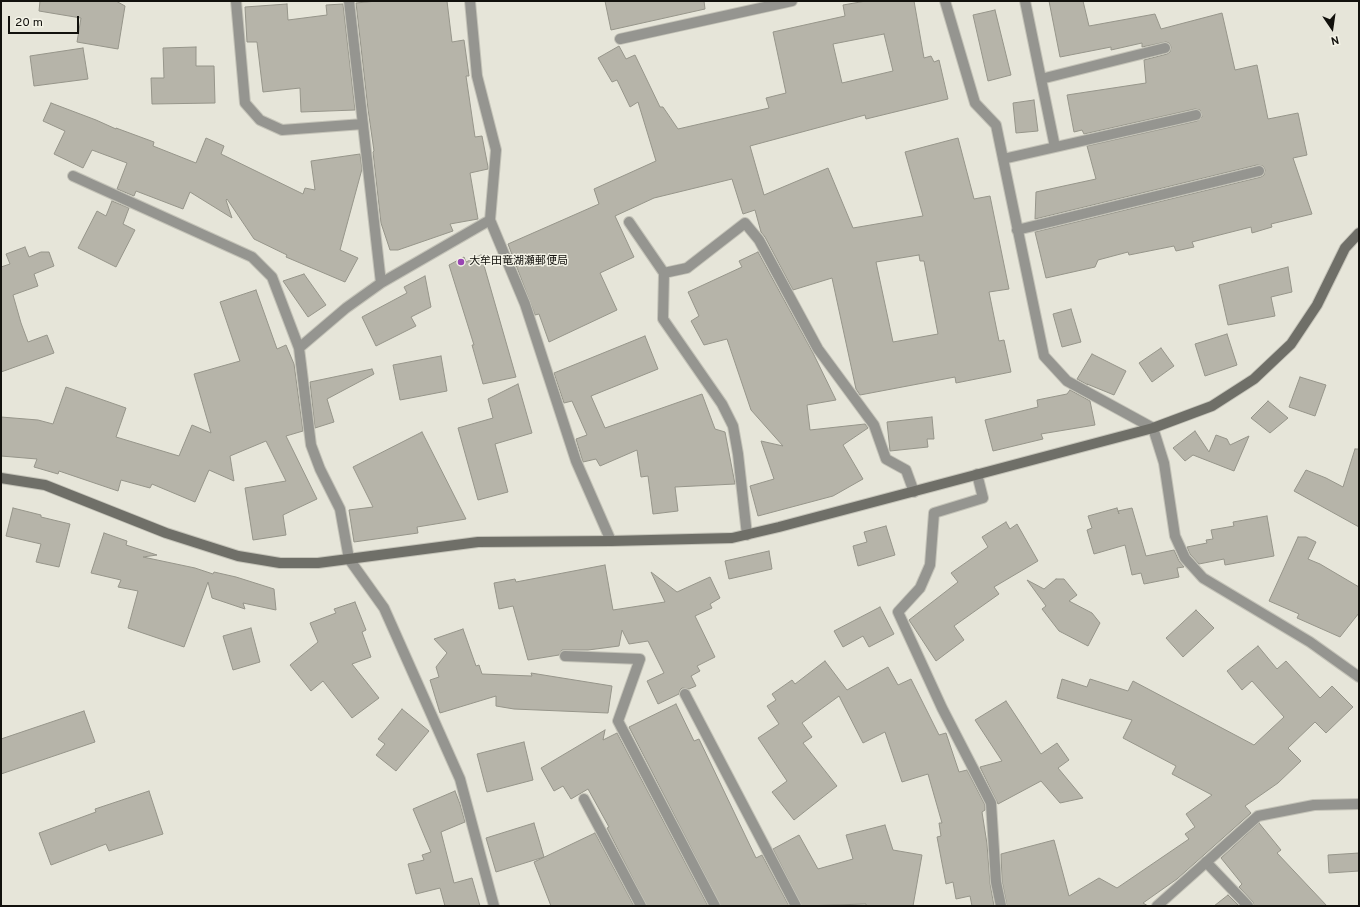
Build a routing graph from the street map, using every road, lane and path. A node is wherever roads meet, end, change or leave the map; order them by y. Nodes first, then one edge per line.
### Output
1 (236, 1) edge
2 (349, 1) edge
3 (470, 1) edge
4 (792, 1) edge
5 (945, 1) edge
6 (1025, 1) edge
7 (620, 39) dead end
8 (1165, 48) dead end
9 (1041, 79) junction
10 (1196, 115) dead end
11 (363, 124) junction
12 (1055, 147) junction
13 (1003, 159) junction
14 (1259, 171) dead end
15 (73, 176) dead end
16 (490, 220) junction
17 (629, 222) dead end
18 (1017, 230) junction
19 (1359, 232) edge
20 (664, 273) junction
21 (381, 282) junction
22 (298, 348) junction
23 (1153, 428) junction
24 (977, 474) junction
25 (1, 478) edge
26 (914, 492) junction
27 (747, 534) junction
28 (611, 541) junction
29 (349, 559) junction
30 (565, 656) dead end
31 (1359, 677) edge
32 (685, 694) dead end
33 (584, 799) dead end
34 (1359, 804) edge
35 (1206, 862) junction
36 (494, 906) edge
37 (641, 906) edge
38 (715, 906) edge
39 (796, 906) edge
40 (1001, 906) edge
41 (1157, 906) edge
42 (1248, 906) edge

1 - 11 street
2 - 11 street
3 - 16 street
4 - 7 street
5 - 13 street
6 - 9 street
8 - 9 street
9 - 12 street
10 - 12 street
11 - 21 street
12 - 13 street
13 - 18 street
14 - 18 street
15 - 22 street
16 - 21 street
16 - 28 street
17 - 20 street
18 - 23 street
19 - 23 street
20 - 26 street
20 - 27 street
21 - 22 street
22 - 29 street
23 - 24 street
23 - 31 street
24 - 26 street
24 - 40 street
25 - 29 street
26 - 27 street
27 - 28 street
28 - 29 street
29 - 36 street
30 - 38 street
32 - 39 street
33 - 37 street
34 - 35 street
35 - 41 street
35 - 42 street

